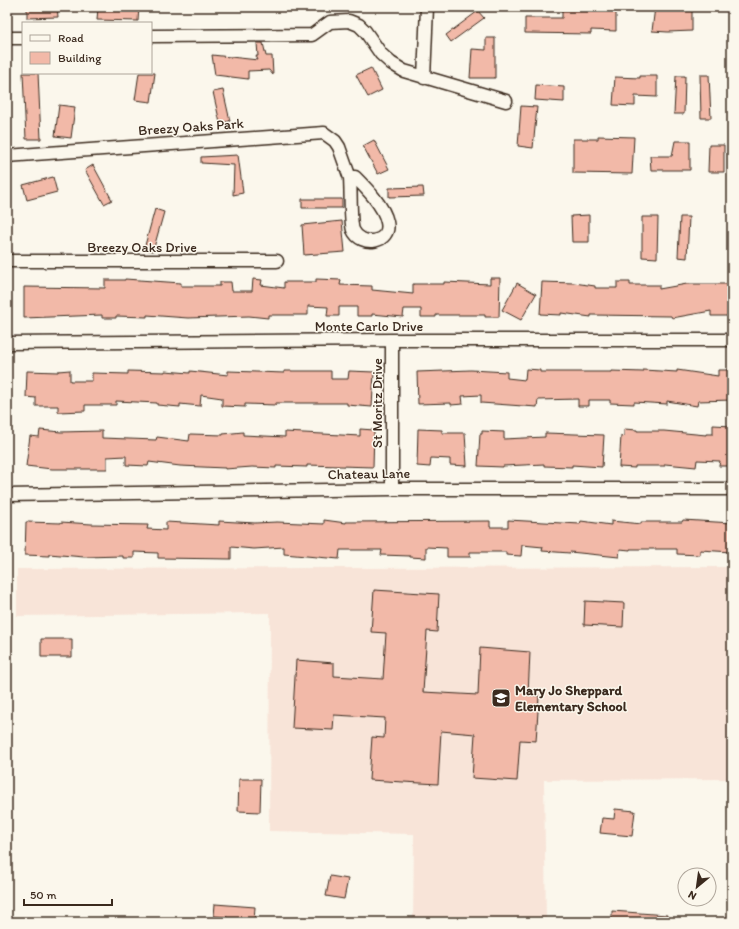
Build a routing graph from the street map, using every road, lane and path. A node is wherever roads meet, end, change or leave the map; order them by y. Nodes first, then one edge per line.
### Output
1 (427, 7) edge
2 (152, 36) edge
3 (7, 38) edge
4 (22, 38) edge
5 (424, 78) junction
6 (506, 101) dead end
7 (7, 156) edge
8 (350, 178) junction
9 (7, 261) edge
10 (277, 261) dead end
11 (392, 340) junction
12 (732, 340) edge
13 (7, 343) edge
14 (392, 489) junction
15 (732, 489) edge
16 (7, 495) edge

1 - 5 street
2 - 5 street
3 - 4 street
5 - 6 street
7 - 8 street, Breezy Oaks Park
8 - 8 street, Breezy Oaks Park
9 - 10 street, Breezy Oaks Drive
11 - 12 street, Monte Carlo Drive
11 - 13 street, Monte Carlo Drive
11 - 14 street, St Moritz Drive
14 - 15 street, Chateau Lane
14 - 16 street, Chateau Lane

